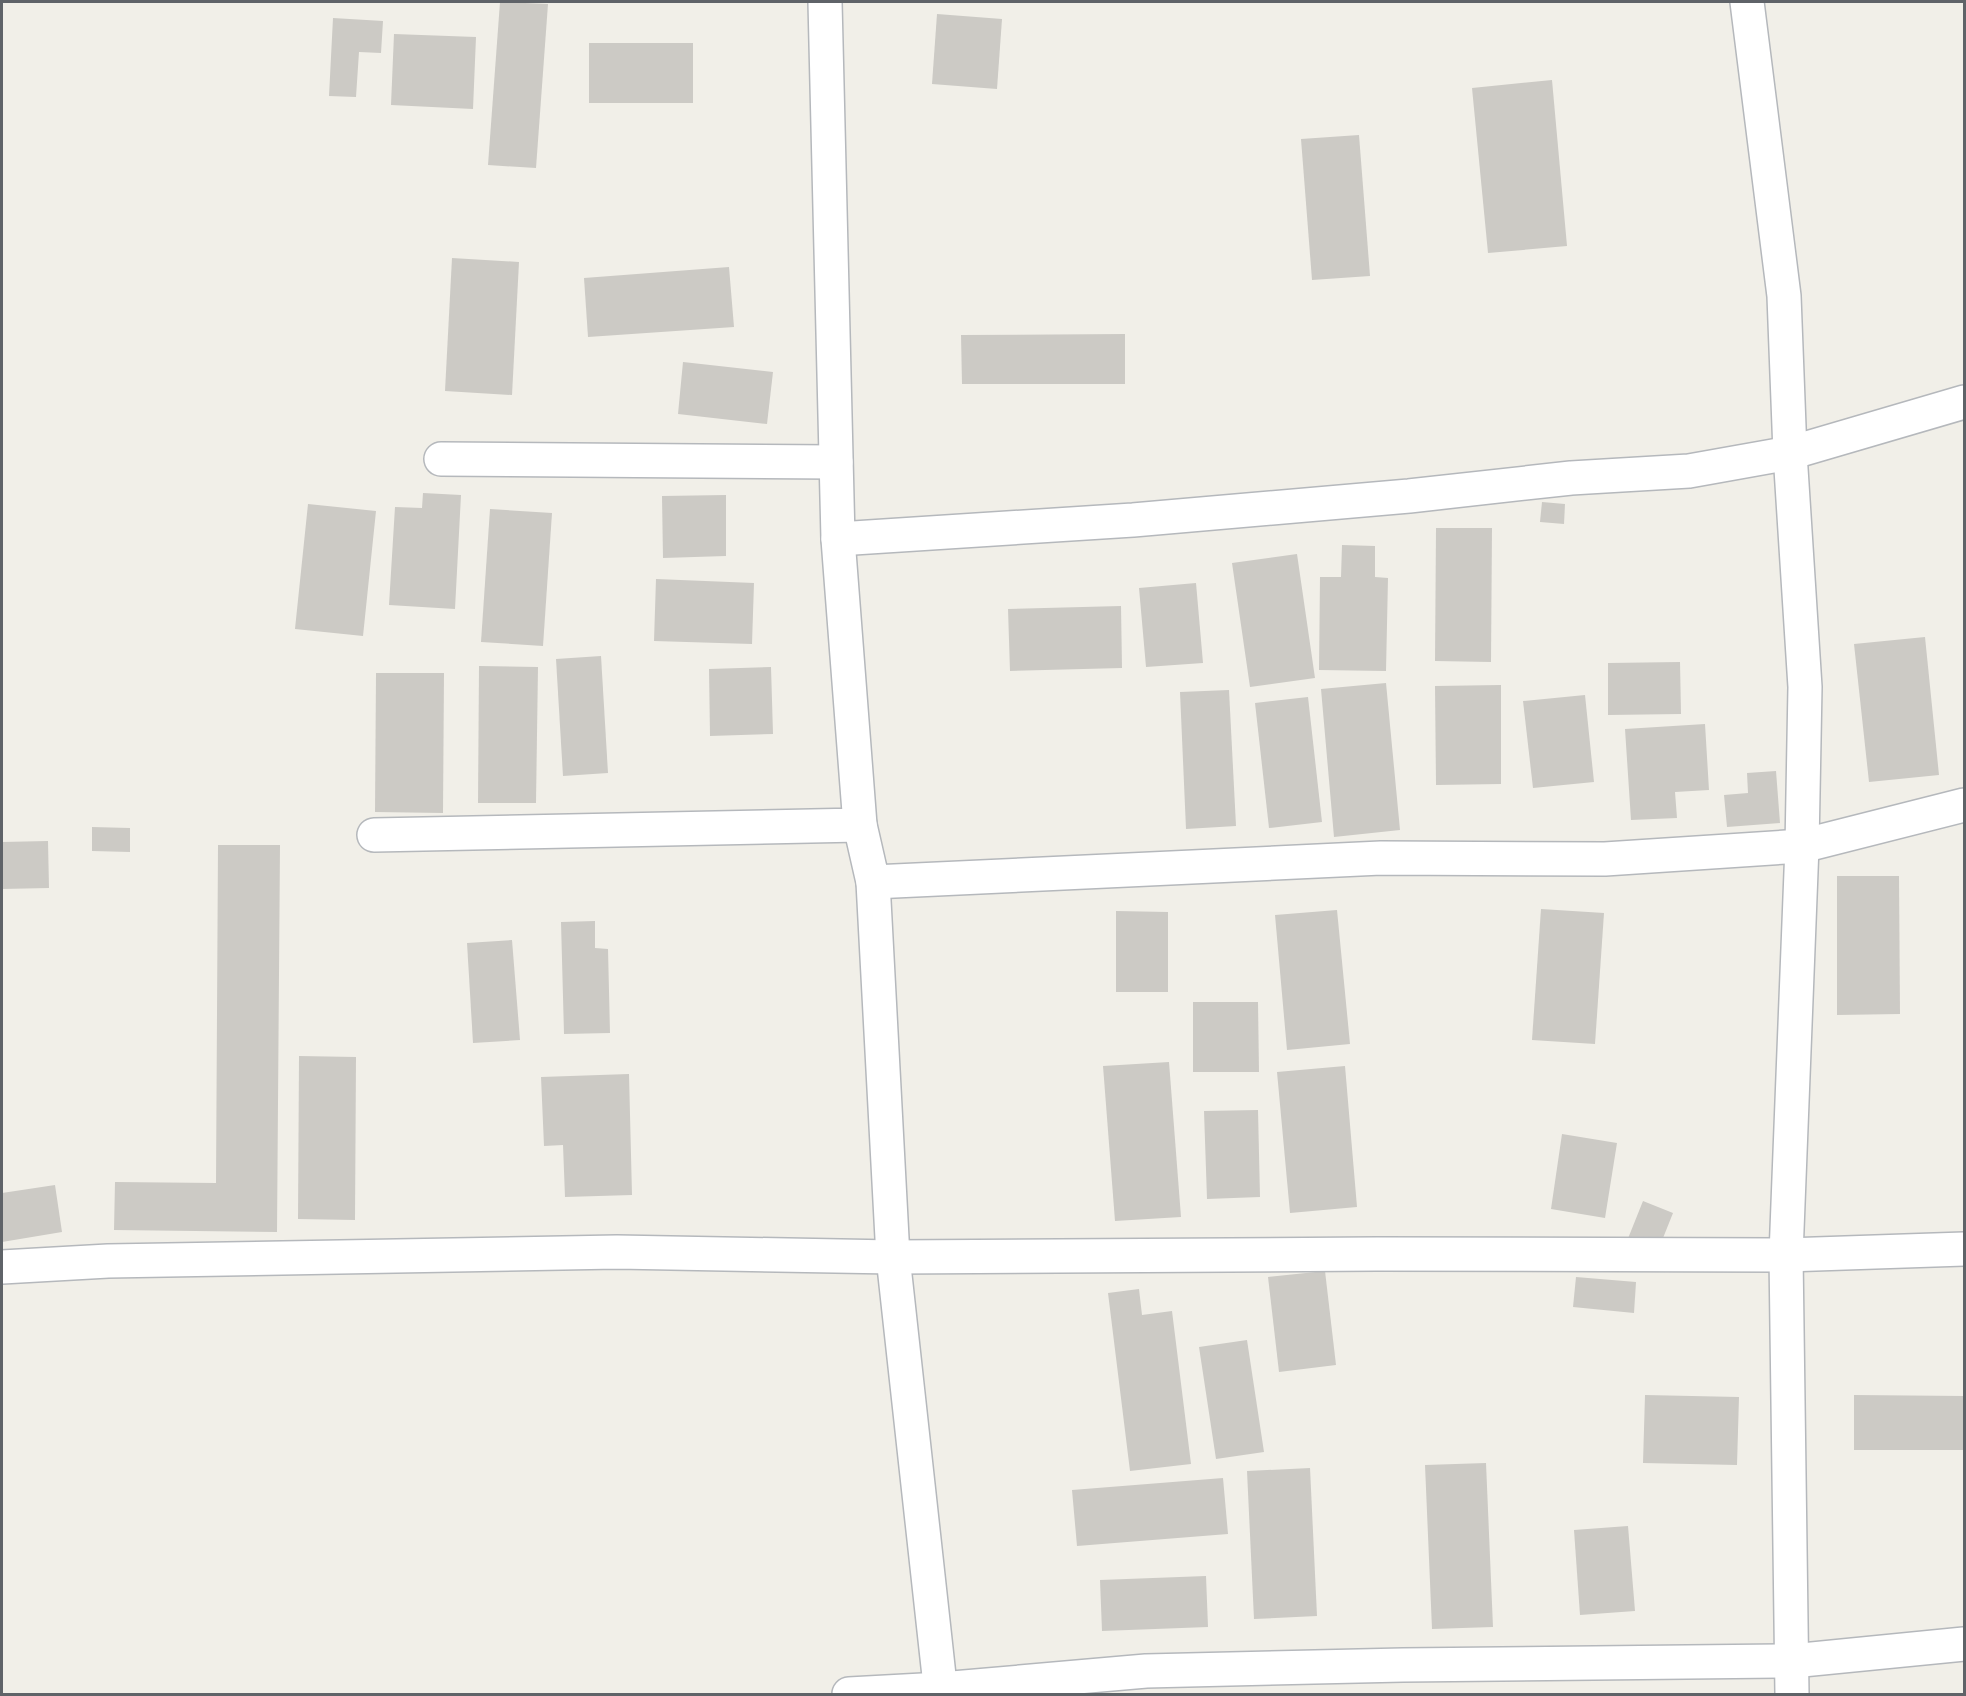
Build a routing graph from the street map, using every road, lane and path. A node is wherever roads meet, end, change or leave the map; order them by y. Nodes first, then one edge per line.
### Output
1 (825, 2) edge
2 (1747, 2) edge
3 (1965, 402) edge
4 (1790, 453) junction
5 (441, 459) dead end
6 (836, 462) junction
7 (838, 539) junction
8 (1965, 805) edge
9 (860, 825) junction
10 (374, 835) dead end
11 (1802, 846) junction
12 (873, 882) junction
13 (1965, 1249) edge
14 (1786, 1255) junction
15 (893, 1257) junction
16 (2, 1267) edge
17 (1965, 1644) edge
18 (1792, 1661) junction
19 (941, 1692) edge
20 (849, 1695) edge
21 (1792, 1695) edge

1 - 6 street
2 - 4 street
3 - 4 street
4 - 7 street
4 - 11 street
5 - 6 street
6 - 7 street
7 - 9 street
8 - 11 street
9 - 10 street
9 - 12 street
11 - 12 street
11 - 14 street
12 - 15 street
13 - 14 street
14 - 15 street
14 - 18 street
15 - 16 street
15 - 19 street
17 - 18 street
18 - 19 street
18 - 21 street
19 - 20 street

